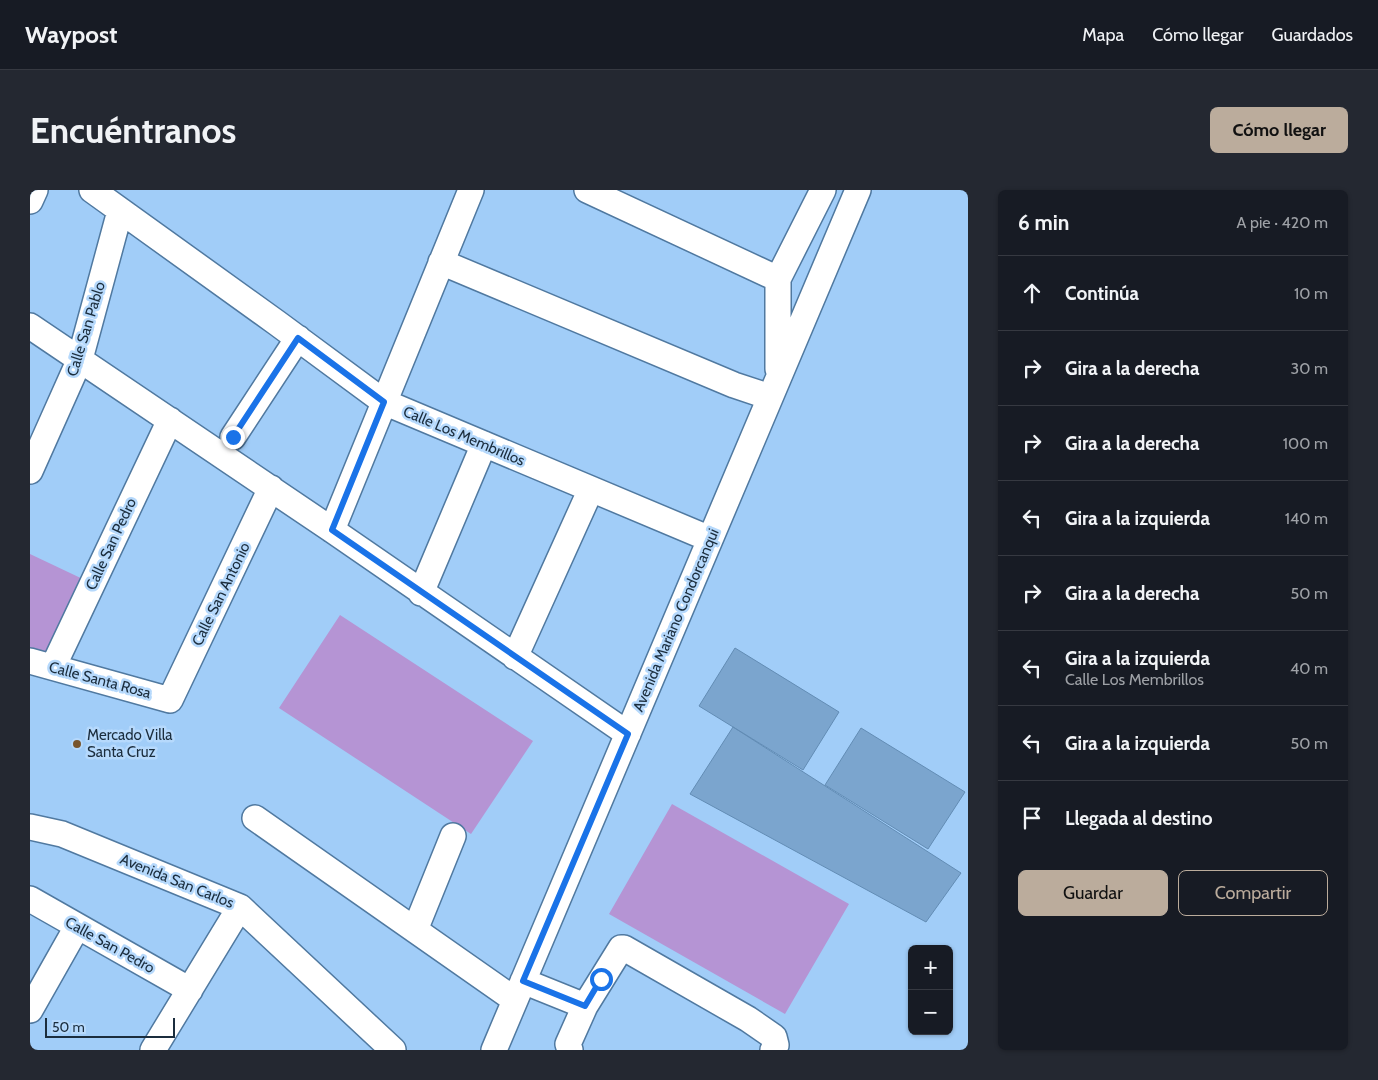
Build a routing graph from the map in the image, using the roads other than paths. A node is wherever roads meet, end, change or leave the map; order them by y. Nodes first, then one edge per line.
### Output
1 (35, 190) edge
2 (92, 190) edge
3 (471, 190) edge
4 (587, 190) edge
5 (823, 190) edge
6 (858, 190) edge
7 (30, 201) edge
8 (120, 211) junction
9 (441, 262) junction
10 (778, 279) junction
11 (30, 326) edge
12 (298, 338) junction
13 (80, 359) junction
14 (774, 389) junction
15 (384, 402) junction
16 (170, 420) junction
17 (233, 437) dead end
18 (484, 444) junction
19 (30, 471) edge
20 (271, 488) junction
21 (591, 489) junction
22 (332, 530) junction
23 (710, 539) junction
24 (421, 593) junction
25 (515, 657) junction
26 (42, 664) edge
27 (170, 700) joint
28 (628, 734) junction
29 (255, 818) dead end
30 (30, 827) edge
31 (453, 836) dead end
32 (30, 899) edge
33 (240, 907) junction
34 (77, 927) junction
35 (414, 930) junction
36 (190, 990) junction
37 (519, 991) junction
38 (585, 1006) junction
39 (30, 1010) edge
40 (153, 1050) edge
41 (393, 1050) edge
42 (494, 1050) edge
43 (570, 1050) edge
44 (773, 1050) edge

1 - 7 street
2 - 8 street, Calle Los Membrillos
3 - 9 street
4 - 10 street
5 - 10 street
6 - 14 street, Avenida Mariano Condorcanqui
8 - 12 street, Calle Los Membrillos
8 - 13 street, Calle San Pablo
9 - 14 street
9 - 15 street
10 - 14 street
11 - 13 street
12 - 15 street, Calle Los Membrillos
12 - 17 street
13 - 16 street
13 - 19 street, Calle San Pablo
14 - 23 street, Avenida Mariano Condorcanqui
15 - 18 street, Calle Los Membrillos
15 - 22 street
16 - 20 street
16 - 26 street, Calle San Pedro
18 - 21 street, Calle Los Membrillos
18 - 24 street
20 - 22 street
20 - 27 street, Calle San Antonio
21 - 23 street, Calle Los Membrillos
21 - 25 street
22 - 24 street
23 - 28 street, Avenida Mariano Condorcanqui
24 - 25 street
25 - 28 street
26 - 27 street, Calle Santa Rosa
28 - 37 street, Avenida Mariano Condorcanqui
29 - 35 street
30 - 33 street, Avenida San Carlos
31 - 35 street
32 - 34 street, Calle San Pedro
33 - 36 street
33 - 41 street, Avenida San Carlos
34 - 36 street, Calle San Pedro
34 - 39 street
35 - 37 street
36 - 40 street
37 - 38 street
37 - 42 street, Avenida Mariano Condorcanqui
38 - 43 street
38 - 44 street

